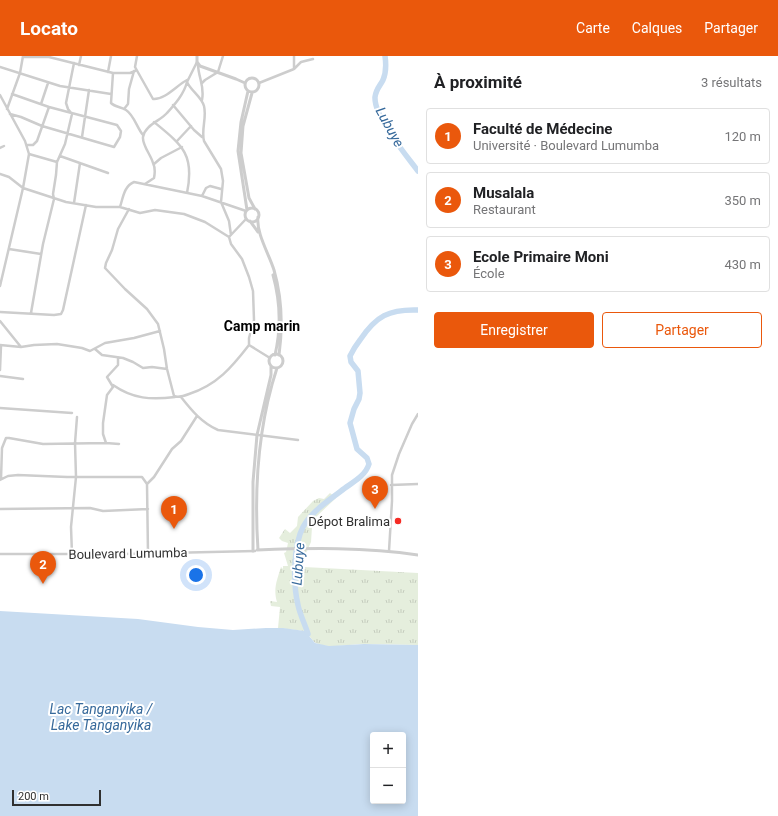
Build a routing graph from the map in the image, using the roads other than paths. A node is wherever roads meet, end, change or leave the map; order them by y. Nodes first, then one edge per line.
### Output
1 (23, 56) edge
2 (81, 56) edge
3 (111, 56) edge
4 (137, 56) edge
5 (197, 56) edge
6 (223, 56) edge
7 (294, 56) edge
8 (312, 59) dead end
9 (197, 63) junction
10 (74, 64) junction
11 (79, 65) junction
12 (0, 67) edge
13 (294, 69) junction
14 (135, 70) junction
15 (108, 72) junction
16 (20, 73) junction
17 (113, 73) junction
18 (217, 73) junction
19 (188, 81) junction
20 (48, 83) junction
21 (202, 83) junction
22 (259, 83) junction
23 (245, 84) junction
24 (69, 87) junction
25 (89, 90) junction
26 (250, 92) junction
27 (12, 94) junction
28 (111, 94) junction
29 (0, 95) edge
30 (202, 100) junction
31 (41, 104) junction
32 (173, 105) junction
33 (49, 107) junction
34 (7, 109) junction
35 (124, 109) junction
36 (10, 114) junction
37 (72, 114) junction
38 (85, 117) junction
39 (154, 122) junction
40 (42, 126) junction
41 (191, 126) junction
42 (68, 133) junction
43 (143, 135) junction
44 (82, 137) junction
45 (203, 137) junction
46 (177, 141) junction
47 (27, 145) junction
48 (4, 146) dead end
49 (182, 147) junction
50 (0, 148) edge
51 (29, 154) junction
52 (60, 156) junction
53 (57, 162) junction
54 (80, 163) junction
55 (154, 164) junction
56 (108, 173) dead end
57 (0, 174) edge
58 (145, 184) junction
59 (23, 188) junction
60 (221, 189) junction
61 (187, 193) junction
62 (202, 196) junction
63 (54, 199) junction
64 (221, 202) junction
65 (74, 203) junction
66 (86, 205) junction
67 (120, 207) junction
68 (129, 209) junction
69 (255, 209) junction
70 (247, 210) junction
71 (258, 217) junction
72 (248, 220) junction
73 (230, 236) junction
74 (9, 249) junction
75 (41, 254) junction
76 (0, 286) edge
77 (0, 312) edge
78 (30, 313) junction
79 (0, 321) edge
80 (160, 331) junction
81 (1, 345) edge
82 (249, 345) junction
83 (21, 347) junction
84 (95, 349) junction
85 (277, 355) junction
86 (118, 358) junction
87 (270, 358) junction
88 (272, 366) junction
89 (277, 368) junction
90 (167, 369) junction
91 (0, 370) edge
92 (0, 376) edge
93 (23, 379) dead end
94 (113, 385) junction
95 (176, 397) junction
96 (181, 397) junction
97 (0, 408) edge
98 (72, 413) dead end
99 (418, 414) edge
100 (197, 416) junction
101 (77, 417) dead end
102 (257, 436) junction
103 (262, 436) junction
104 (298, 440) dead end
105 (75, 443) junction
106 (106, 443) junction
107 (119, 444) dead end
108 (76, 477) junction
109 (1, 479) edge
110 (147, 484) junction
111 (418, 484) edge
112 (391, 485) junction
113 (0, 509) edge
114 (73, 509) junction
115 (148, 509) junction
116 (255, 550) junction
117 (389, 551) junction
118 (0, 554) edge
119 (72, 554) junction
120 (148, 554) junction
121 (418, 555) edge

1 - 10 street
1 - 16 street
2 - 11 street
3 - 15 street
4 - 14 street
5 - 9 street
6 - 18 street
7 - 13 street
8 - 13 street
9 - 18 street
9 - 19 street
9 - 21 street
10 - 11 street
10 - 24 street
11 - 15 street
12 - 16 street
13 - 22 street
14 - 17 street
14 - 19 street
14 - 35 street
15 - 17 street
16 - 20 street
16 - 27 street
17 - 28 street
18 - 21 street
18 - 23 street
19 - 30 street
19 - 32 street
20 - 24 street
20 - 31 street
21 - 30 street
22 - 23 street
22 - 26 street
23 - 26 street
24 - 25 street
24 - 37 street
25 - 28 street
25 - 38 street
26 - 69 street
26 - 70 street
27 - 31 street
27 - 34 street
28 - 35 street
29 - 34 street
30 - 45 street
31 - 33 street
32 - 39 street
32 - 41 street
33 - 37 street
33 - 40 street
34 - 36 street
35 - 43 street
36 - 40 street
36 - 47 street
37 - 38 street
37 - 42 street
38 - 44 street
38 - 44 street
39 - 43 street
39 - 46 street
40 - 42 street
40 - 47 street
41 - 45 street
41 - 46 street
42 - 44 street
42 - 52 street
43 - 55 street
45 - 60 street
46 - 49 street
47 - 51 street
48 - 50 street
49 - 55 street
49 - 61 street
51 - 53 street
51 - 59 street
52 - 53 street
52 - 54 street
53 - 63 street
54 - 56 street
54 - 65 street
55 - 58 street
57 - 59 street
58 - 61 street
58 - 67 street
59 - 63 street
59 - 74 street
60 - 62 street
60 - 64 street
61 - 62 street
62 - 64 street
63 - 65 street
63 - 75 street
64 - 70 street
64 - 73 street
65 - 66 street
66 - 67 street
66 - 78 street
67 - 68 street
68 - 73 street
68 - 80 street
69 - 70 street
69 - 71 street
70 - 72 street
71 - 72 street
71 - 85 street
72 - 73 street
72 - 85 street
73 - 82 street
74 - 75 street
74 - 76 street
75 - 78 street
77 - 78 street
79 - 83 street
80 - 84 street
80 - 90 street
81 - 83 street
81 - 91 street
82 - 87 street
82 - 96 street
83 - 84 street
84 - 86 street
85 - 87 street
85 - 89 street
86 - 90 street
86 - 94 street
87 - 88 street
88 - 89 street
88 - 102 street
89 - 103 street
90 - 95 street
92 - 93 street
94 - 95 street
94 - 106 street
95 - 96 street
96 - 100 street
97 - 98 street
99 - 112 street
100 - 102 street
100 - 110 street
101 - 105 street
102 - 103 street
102 - 116 street
103 - 104 street
103 - 116 street
105 - 106 street
105 - 108 street
105 - 109 street
106 - 107 street
108 - 109 street
108 - 110 street
108 - 114 street
110 - 115 street
111 - 112 street
112 - 117 street
113 - 114 street
114 - 115 street
114 - 119 street
115 - 120 street
116 - 117 street
116 - 120 street, Boulevard Lumumba
117 - 121 street
118 - 119 street, Boulevard Lumumba
119 - 120 street, Boulevard Lumumba

